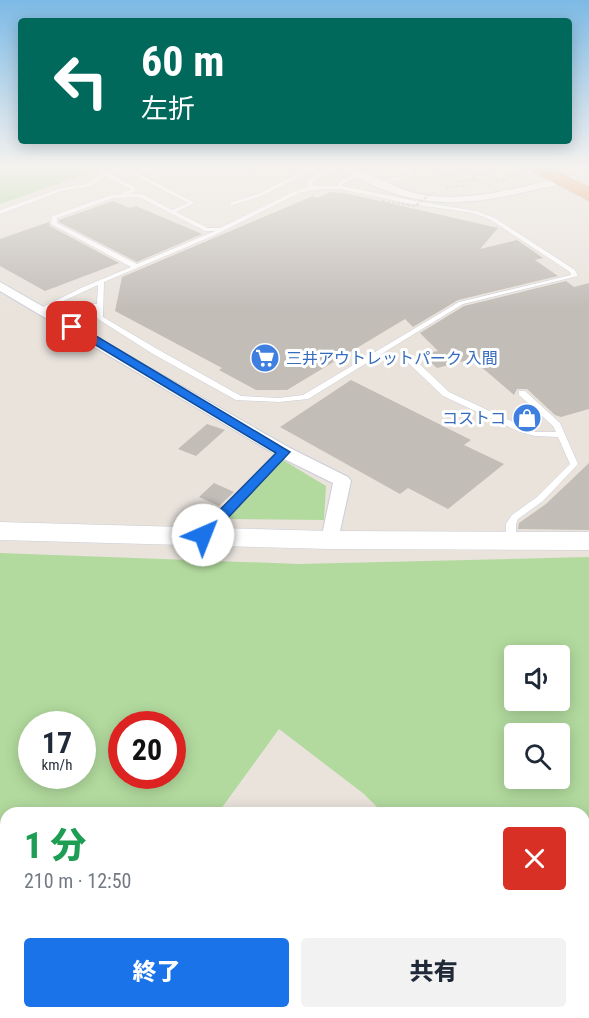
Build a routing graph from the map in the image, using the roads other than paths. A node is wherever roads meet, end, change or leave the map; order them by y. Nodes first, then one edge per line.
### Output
1 (61, 215) edge
2 (176, 215) edge
3 (253, 215) edge
4 (479, 215) edge
5 (224, 229) junction
6 (207, 230) junction
7 (199, 240) junction
8 (135, 266) junction
9 (101, 281) junction
10 (0, 286) edge
11 (48, 312) junction
12 (100, 318) junction
13 (404, 354) dead end
14 (522, 393) dead end
15 (561, 435) junction
16 (284, 452) junction
17 (0, 531) edge
18 (203, 535) junction
19 (330, 540) junction
20 (511, 540) junction
21 (589, 541) edge

1 - 8 lane
2 - 6 lane
3 - 5 lane
4 - 12 lane
5 - 6 lane
5 - 7 lane
6 - 7 lane
7 - 8 lane
8 - 9 lane
9 - 11 lane
9 - 12 lane
10 - 11 street
11 - 12 lane
11 - 16 street
13 - 15 lane
14 - 15 lane
15 - 20 lane
16 - 18 lane
16 - 19 street
17 - 18 street
18 - 19 street
19 - 20 street
20 - 21 street

